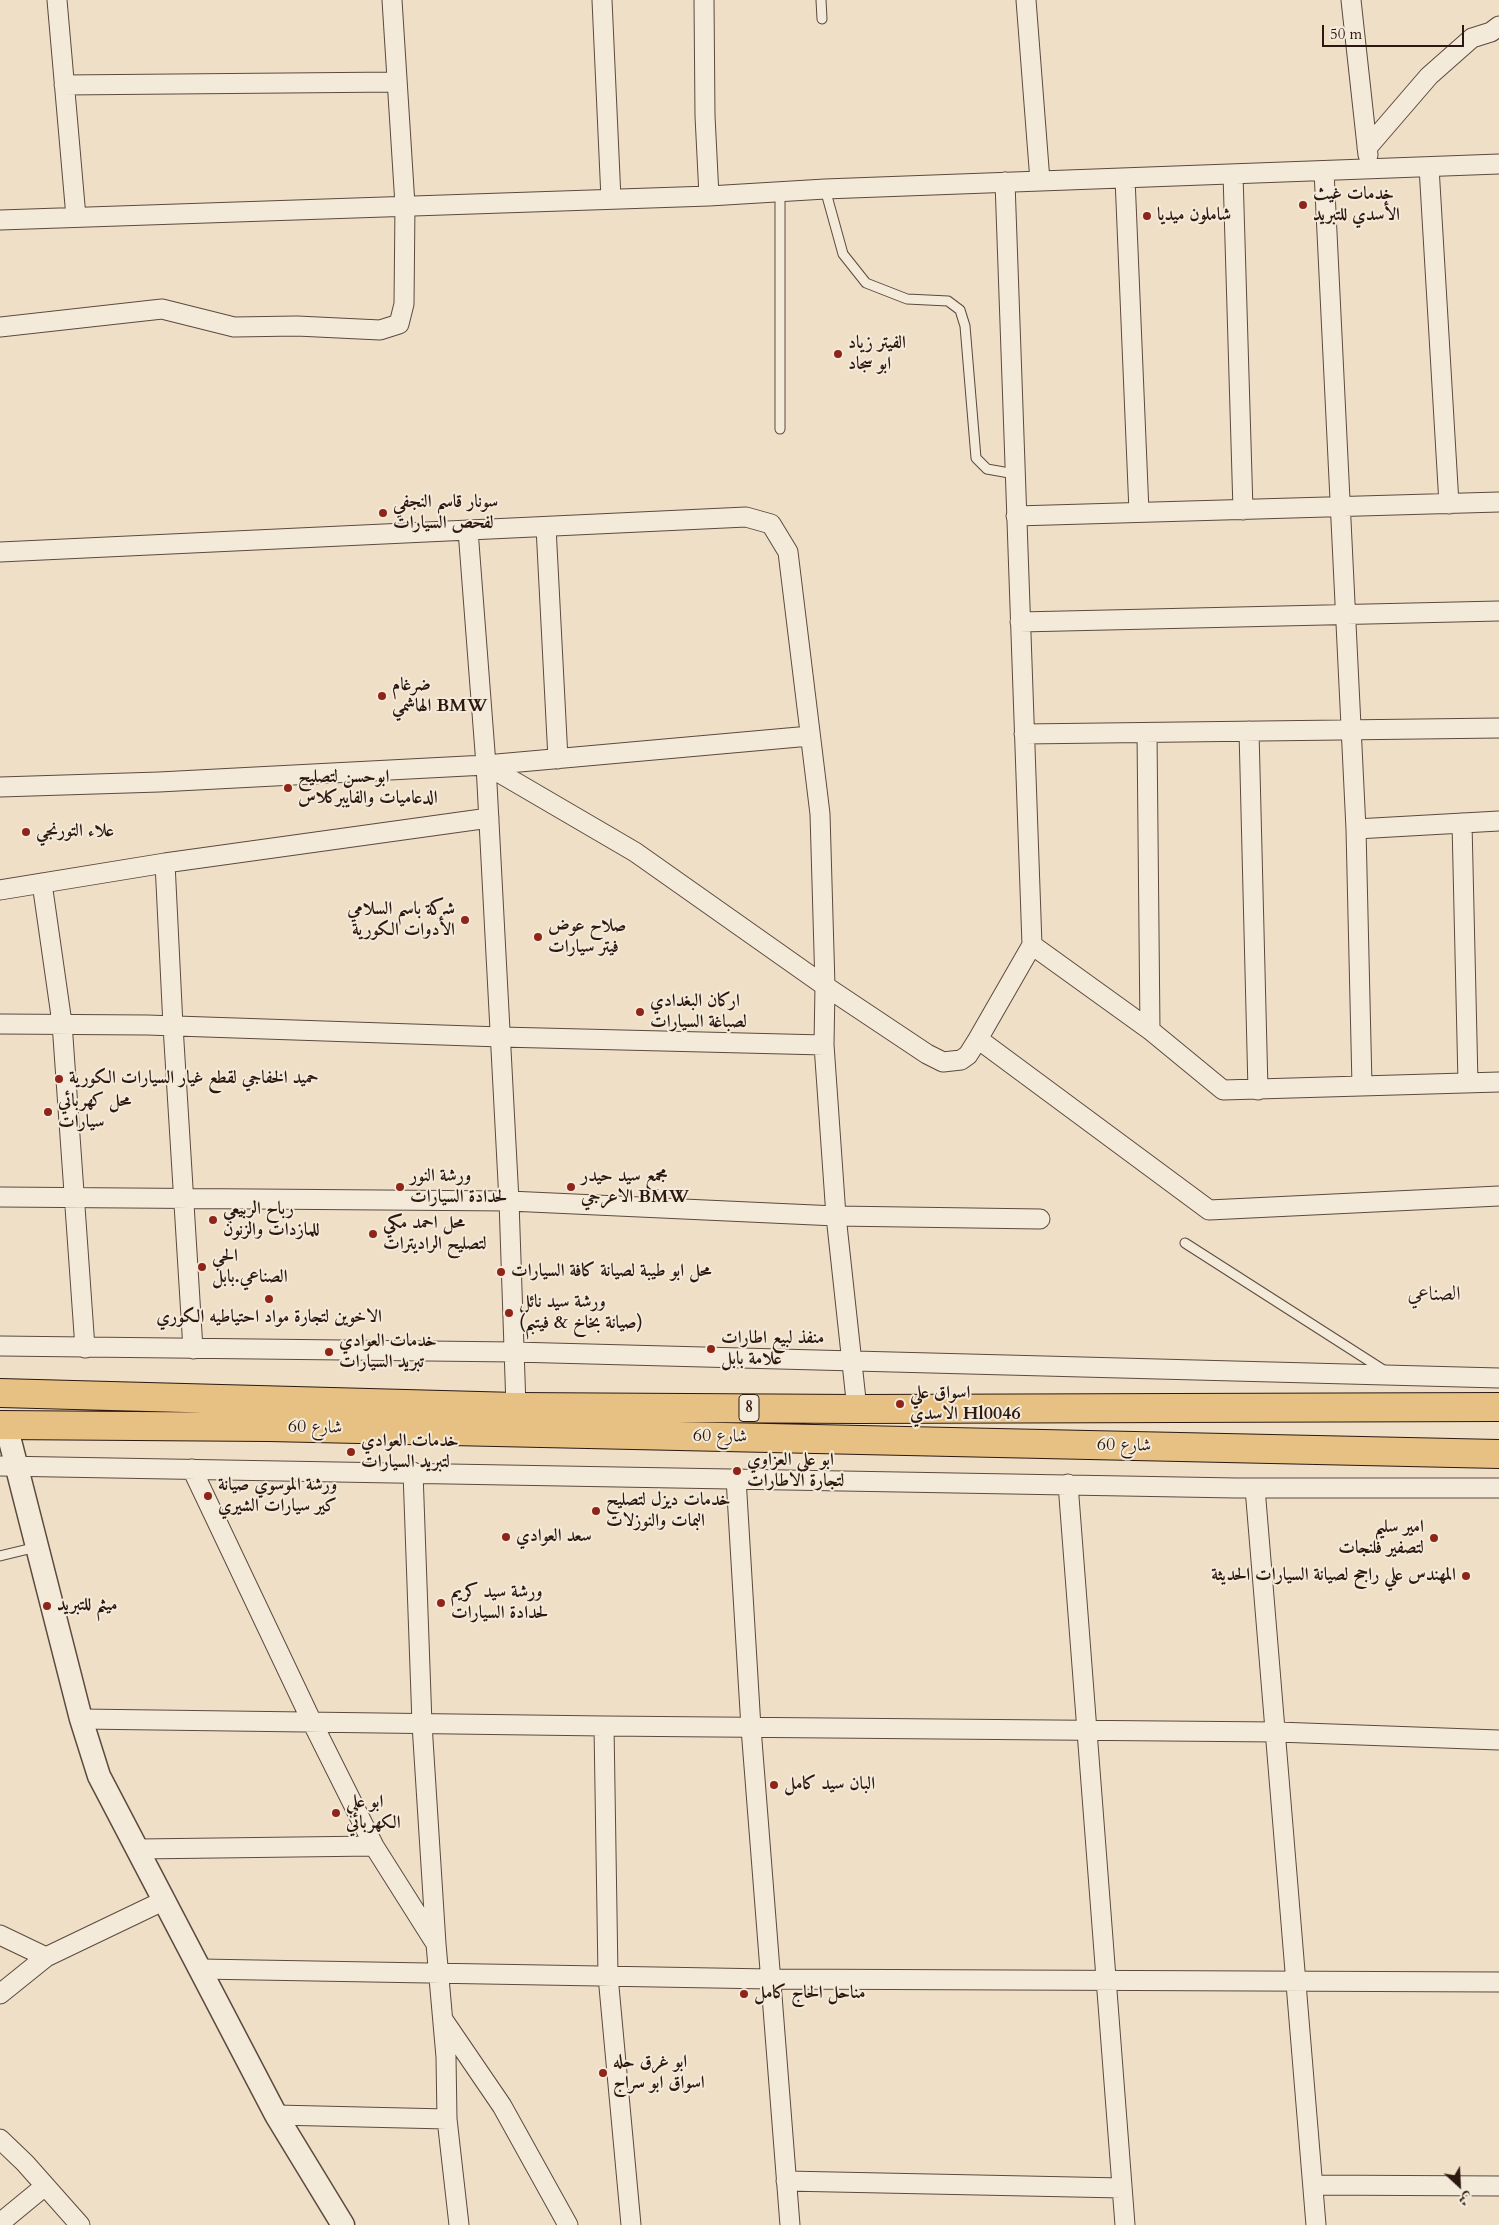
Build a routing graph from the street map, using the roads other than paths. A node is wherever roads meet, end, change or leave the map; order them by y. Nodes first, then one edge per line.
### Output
1 (57, 0) edge
2 (392, 0) edge
3 (602, 0) edge
4 (704, 0) edge
5 (821, 0) edge
6 (1026, 0) edge
7 (1350, 0) edge
8 (822, 18) dead end
9 (1499, 26) edge
10 (397, 82) junction
11 (64, 84) junction
12 (1367, 148) junction
13 (1499, 164) edge
14 (1429, 167) junction
15 (1370, 169) junction
16 (1324, 171) junction
17 (1233, 174) junction
18 (1124, 178) junction
19 (1040, 181) junction
20 (1005, 182) junction
21 (825, 189) junction
22 (780, 192) junction
23 (710, 196) junction
24 (611, 198) junction
25 (405, 205) junction
26 (76, 217) junction
27 (0, 220) edge
28 (0, 327) edge
29 (780, 430) dead end
30 (1015, 474) junction
31 (1499, 502) edge
32 (1449, 504) junction
33 (1340, 507) junction
34 (1243, 510) junction
35 (1139, 512) junction
36 (1016, 516) junction
37 (546, 527) junction
38 (468, 530) junction
39 (0, 552) edge
40 (1499, 611) edge
41 (1346, 614) junction
42 (1020, 622) junction
43 (1499, 728) edge
44 (1249, 731) junction
45 (1350, 731) junction
46 (1147, 733) junction
47 (1024, 734) junction
48 (810, 736) junction
49 (558, 759) junction
50 (486, 765) junction
51 (0, 787) edge
52 (489, 818) junction
53 (1499, 821) edge
54 (1462, 823) junction
55 (1356, 829) junction
56 (165, 863) junction
57 (42, 884) junction
58 (0, 890) edge
59 (1032, 945) junction
60 (825, 986) junction
61 (62, 1023) junction
62 (0, 1024) edge
63 (173, 1026) junction
64 (1150, 1030) junction
65 (501, 1037) junction
66 (978, 1039) junction
67 (824, 1045) junction
68 (1499, 1082) edge
69 (1468, 1083) junction
70 (1362, 1086) junction
71 (1258, 1090) junction
72 (1499, 1196) edge
73 (0, 1197) edge
74 (74, 1198) junction
75 (183, 1198) junction
76 (509, 1201) junction
77 (836, 1216) junction
78 (1040, 1219) dead end
79 (1185, 1243) dead end
80 (0, 1346) edge
81 (85, 1348) junction
82 (193, 1349) junction
83 (514, 1352) junction
84 (853, 1361) junction
85 (1390, 1374) junction
86 (1499, 1378) edge
87 (0, 1393) edge
88 (516, 1407) junction
89 (1499, 1408) edge
90 (857, 1409) junction
91 (3, 1425) edge
92 (1499, 1454) edge
93 (8, 1466) edge
94 (192, 1469) junction
95 (413, 1472) junction
96 (736, 1478) junction
97 (1068, 1484) junction
98 (1255, 1488) junction
99 (1499, 1488) edge
100 (37, 1547) junction
101 (0, 1556) edge
102 (81, 1719) junction
103 (312, 1722) junction
104 (422, 1724) junction
105 (604, 1726) junction
106 (751, 1728) junction
107 (1087, 1730) junction
108 (1277, 1732) junction
109 (1499, 1740) edge
110 (374, 1846) junction
111 (139, 1849) junction
112 (165, 1900) junction
113 (0, 1935) edge
114 (436, 1944) junction
115 (46, 1957) junction
116 (200, 1968) junction
117 (438, 1973) junction
118 (608, 1976) junction
119 (770, 1979) junction
120 (1106, 1980) junction
121 (1296, 1981) junction
122 (1499, 1982) edge
123 (0, 1994) edge
124 (444, 2020) junction
125 (276, 2116) junction
126 (447, 2119) junction
127 (0, 2139) edge
128 (786, 2181) junction
129 (1313, 2184) junction
130 (45, 2186) junction
131 (1499, 2186) edge
132 (1122, 2188) junction
133 (0, 2223) edge
134 (80, 2225) edge
135 (343, 2225) edge
136 (459, 2225) edge
137 (568, 2225) edge
138 (631, 2225) edge
139 (790, 2225) edge
140 (1125, 2225) edge
141 (1316, 2225) edge

1 - 11 street
2 - 10 street
3 - 24 street
4 - 23 street
5 - 8 lane
6 - 19 street
7 - 12 street
9 - 12 street
10 - 11 street
10 - 25 street
11 - 26 street
12 - 15 street
13 - 14 street
14 - 15 street
14 - 32 street
15 - 16 street
16 - 17 street
16 - 33 street
17 - 18 street
17 - 34 street
18 - 19 street
18 - 35 street
19 - 20 street
20 - 21 street
20 - 30 street
21 - 22 street
21 - 30 lane
22 - 23 street
22 - 29 lane
23 - 24 street
24 - 25 street
25 - 26 street
25 - 28 street
26 - 27 street
30 - 36 street
31 - 32 street
32 - 33 street
33 - 34 street
33 - 41 street
34 - 35 street
35 - 36 street
36 - 42 street
37 - 38 street
37 - 48 street
37 - 49 street
38 - 39 street
38 - 50 street
40 - 41 street
41 - 42 street
41 - 45 street
42 - 47 street
43 - 45 street
44 - 45 street
44 - 46 street
44 - 71 street
45 - 55 street
46 - 47 street
46 - 64 street
47 - 59 street
48 - 49 street
48 - 60 street
49 - 50 street
50 - 51 street
50 - 52 street
50 - 60 street
52 - 56 street
52 - 65 street
53 - 54 street
54 - 55 street
54 - 69 street
55 - 70 street
56 - 57 street
56 - 63 street
57 - 58 street
57 - 61 street
59 - 64 street
59 - 66 street
60 - 66 street
60 - 67 street
61 - 62 street
61 - 63 street
61 - 74 street
63 - 65 street
63 - 75 street
64 - 71 street
65 - 67 street
65 - 76 street
66 - 72 street
67 - 77 street
68 - 69 street
69 - 70 street
70 - 71 street
73 - 74 street
74 - 75 street
74 - 81 street
75 - 76 street
75 - 82 street
76 - 77 street
76 - 83 street
77 - 78 street
77 - 84 street
79 - 85 lane
80 - 81 street
81 - 82 street
82 - 83 street
83 - 84 street
83 - 88 street
84 - 85 street
84 - 90 street
85 - 86 street
87 - 88 highway, شارع 60 / 8
88 - 90 highway, شارع 60 / 8
89 - 90 highway, شارع 60 / 8
91 - 92 highway, شارع 60 / 8
91 - 93 street
93 - 94 street
93 - 100 street
94 - 95 street
94 - 103 street
95 - 96 street
95 - 104 street
96 - 97 street
96 - 106 street
97 - 98 street
97 - 107 street
98 - 99 street
98 - 108 street
100 - 101 lane
100 - 102 street
102 - 103 street
102 - 111 street
103 - 104 street
103 - 110 street
104 - 105 street
104 - 114 street
105 - 106 street
105 - 118 street
106 - 107 street
106 - 119 street
107 - 108 street
107 - 120 street
108 - 109 street
108 - 121 street
110 - 111 street
110 - 114 street
111 - 112 street
112 - 115 street
112 - 116 street
113 - 115 street
114 - 117 street
115 - 123 street
116 - 117 street
116 - 125 street
117 - 118 street
117 - 124 street
118 - 119 street
118 - 138 street
119 - 120 street
119 - 128 street
120 - 121 street
120 - 132 street
121 - 122 street
121 - 129 street
124 - 126 street
124 - 137 street
125 - 126 street
125 - 135 street
126 - 136 street
127 - 130 street
128 - 132 street
128 - 139 street
129 - 131 street
129 - 141 street
130 - 133 street
130 - 134 street
132 - 140 street

